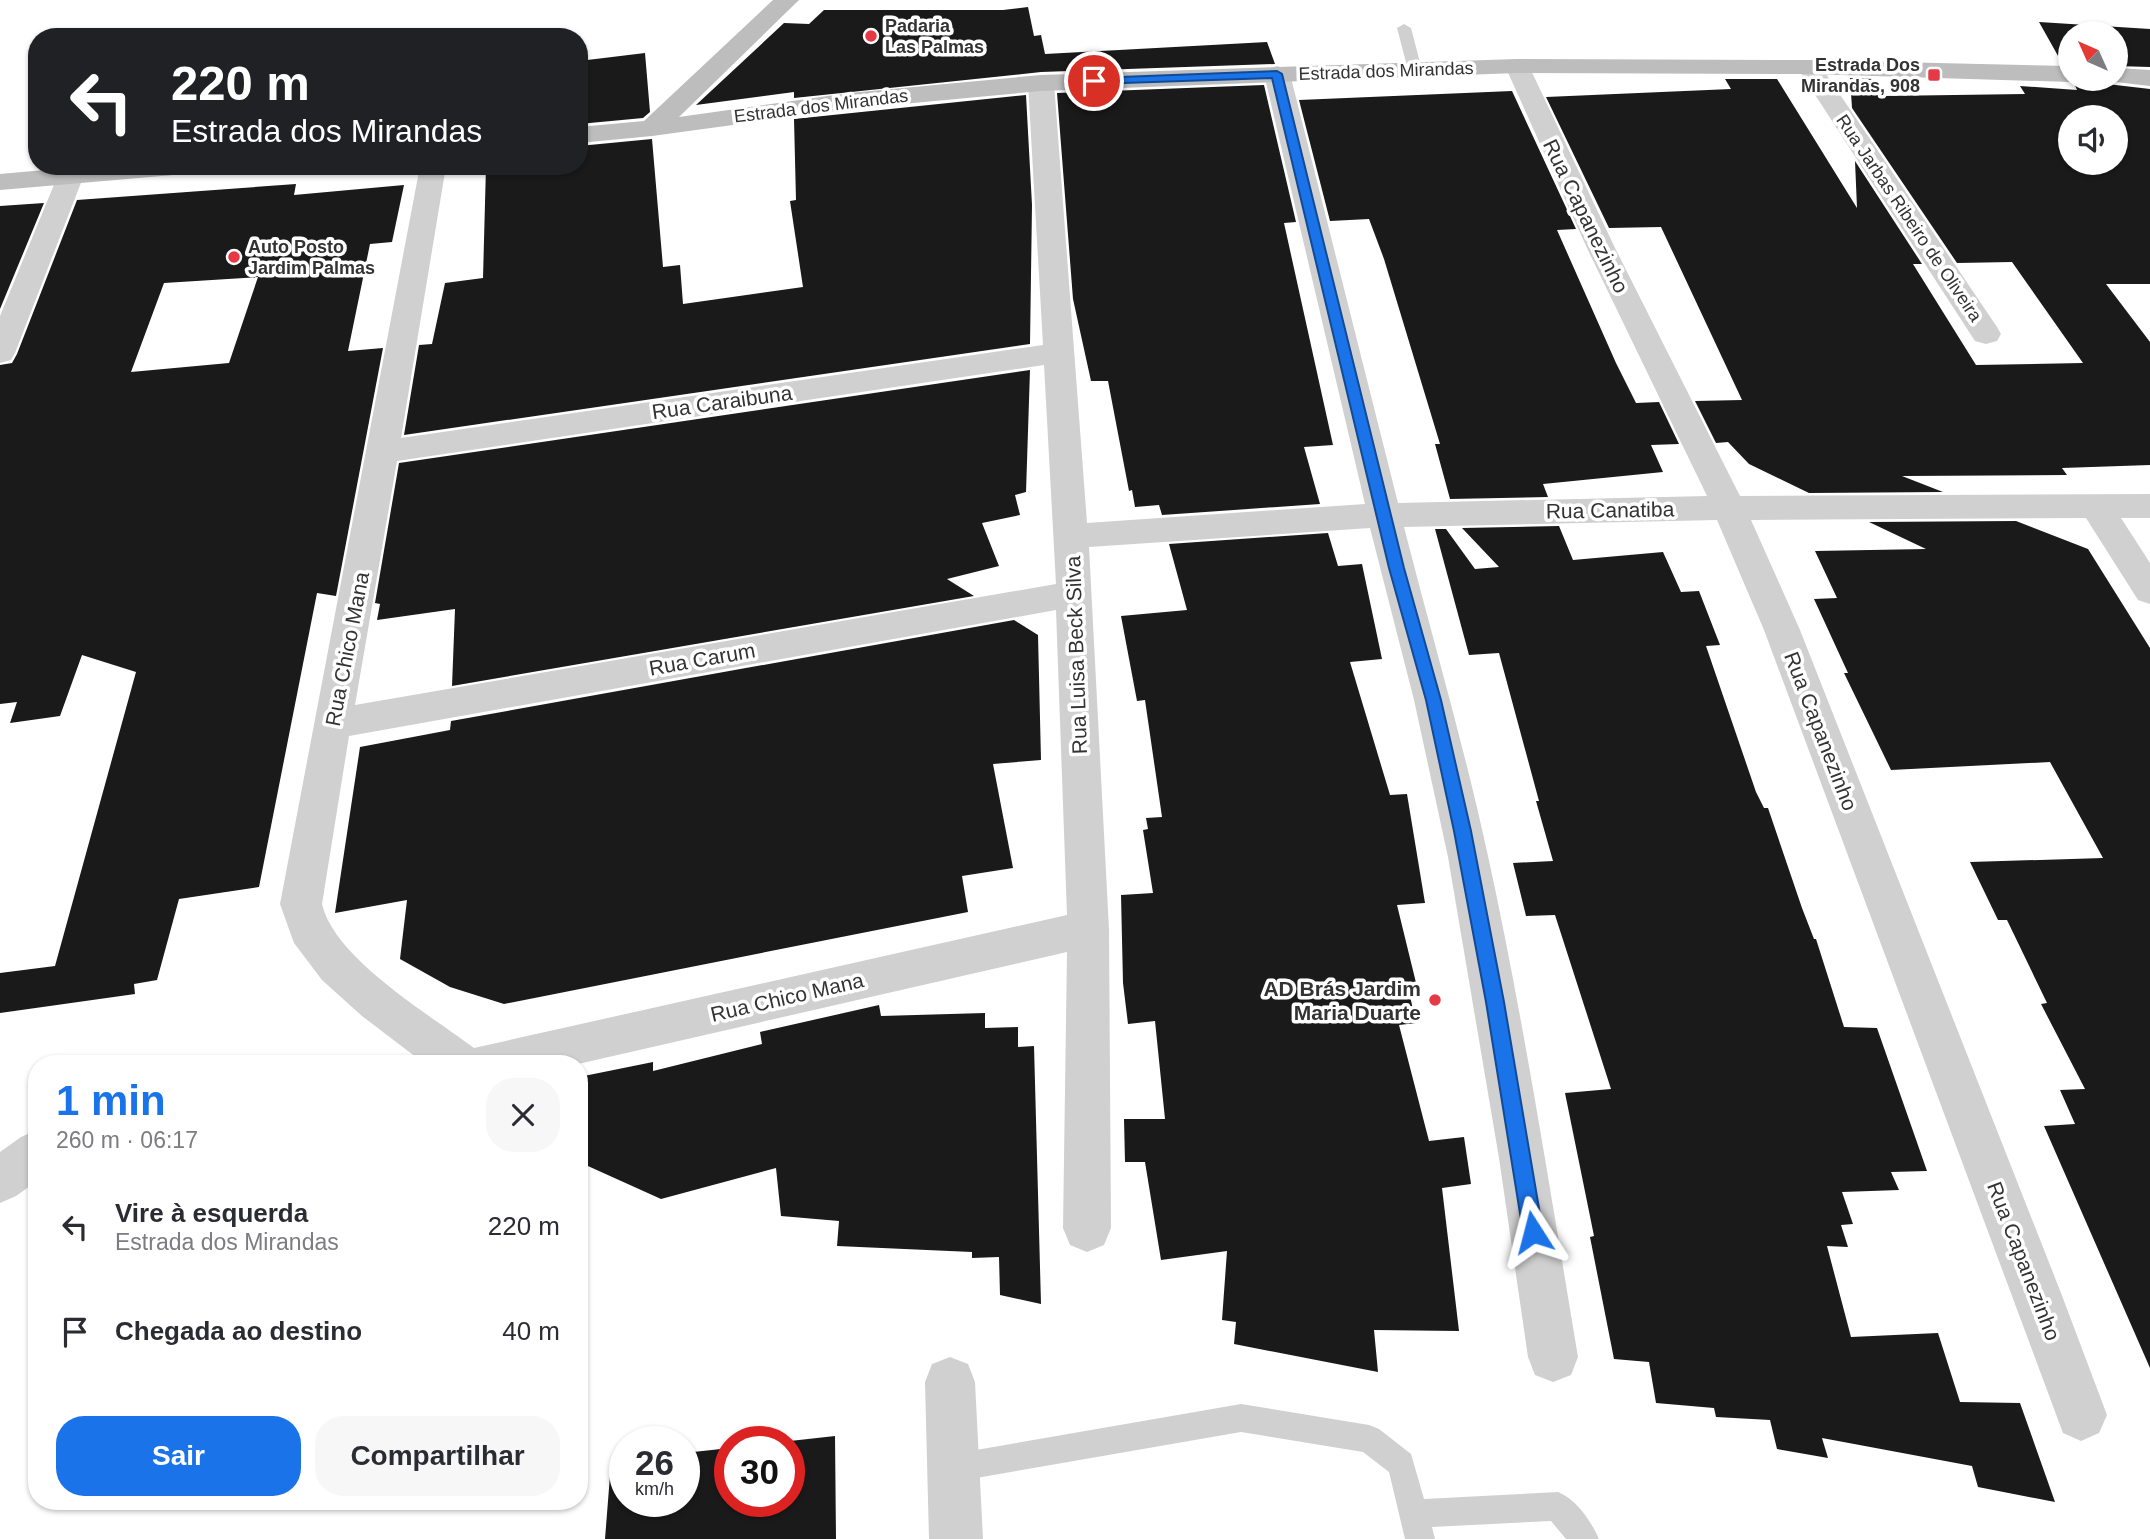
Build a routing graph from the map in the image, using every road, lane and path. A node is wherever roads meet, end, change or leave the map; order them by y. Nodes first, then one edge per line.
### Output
1 (787, 0) edge
2 (1404, 28) dead end
3 (1517, 66) junction
4 (1809, 67) junction
5 (1415, 70) junction
6 (1277, 74) junction
7 (2058, 74) edge
8 (2128, 77) edge
9 (2150, 78) edge
10 (1041, 83) junction
11 (652, 128) junction
12 (588, 134) edge
13 (71, 175) joint
14 (431, 175) edge
15 (0, 182) edge
16 (1986, 334) dead end
17 (0, 353) edge
18 (1060, 353) junction
19 (384, 452) junction
20 (2150, 506) edge
21 (2096, 507) junction
22 (1730, 508) junction
23 (1384, 515) junction
24 (1071, 536) junction
25 (2150, 591) edge
26 (1072, 594) junction
27 (332, 724) junction
28 (1088, 929) junction
29 (448, 1055) edge
30 (526, 1055) edge
31 (28, 1160) edge
32 (0, 1180) edge
33 (1087, 1228) dead end
34 (1553, 1356) dead end
35 (950, 1382) dead end
36 (2081, 1415) dead end
37 (953, 1468) junction
38 (1417, 1526) edge
39 (956, 1539) edge
40 (1584, 1539) edge

1 - 11 street
2 - 5 lane
3 - 4 street, Estrada dos Mirandas
3 - 5 street, Estrada dos Mirandas
3 - 22 street, Rua Capanezinho
4 - 7 street, Estrada dos Mirandas
4 - 16 street, Rua Jarbas Ribeiro de Oliveira
5 - 6 street, Estrada dos Mirandas
6 - 10 street, Estrada dos Mirandas
6 - 23 street
8 - 9 street
10 - 11 street, Estrada dos Mirandas
10 - 18 street, Rua Luisa Beck Silva
11 - 12 street, Estrada dos Mirandas
13 - 15 street
13 - 17 street
14 - 19 street, Rua Chico Mana
18 - 19 street, Rua Caraibuna
18 - 24 street, Rua Luisa Beck Silva
19 - 27 street, Rua Chico Mana
20 - 21 street, Rua Canatiba
21 - 22 street, Rua Canatiba
21 - 25 street
22 - 23 street, Rua Canatiba
22 - 36 street, Rua Capanezinho
23 - 24 street, Rua Canatiba
23 - 34 street
24 - 26 street, Rua Luisa Beck Silva
26 - 27 street, Rua Carum
26 - 28 street, Rua Luisa Beck Silva
27 - 29 street, Rua Chico Mana
28 - 30 street, Rua Chico Mana
28 - 33 street, Rua Luisa Beck Silva
31 - 32 street
35 - 37 street
37 - 38 lane
37 - 39 street
38 - 40 lane

